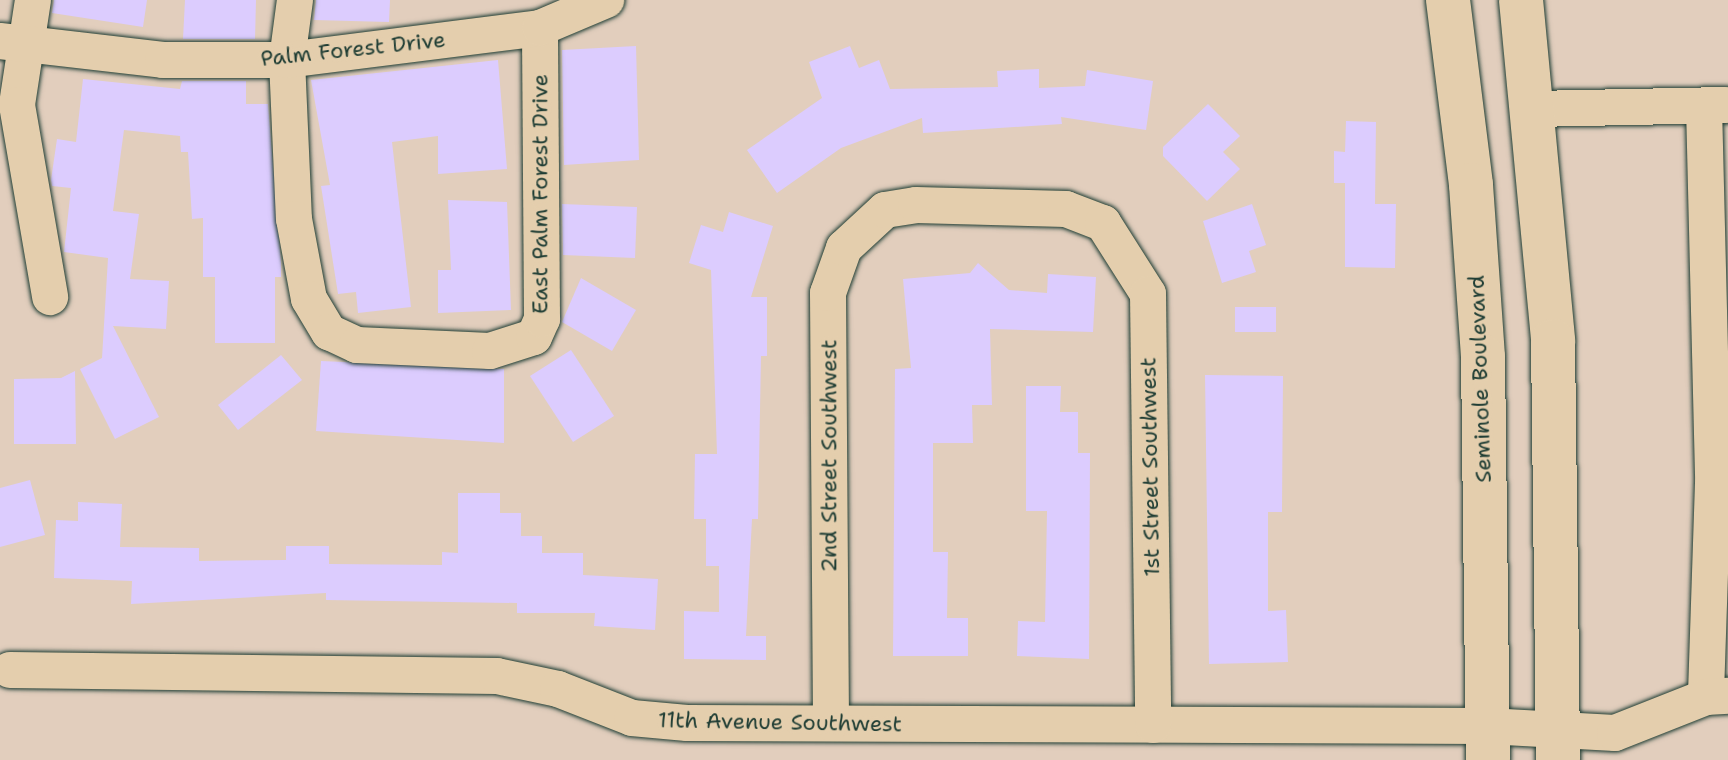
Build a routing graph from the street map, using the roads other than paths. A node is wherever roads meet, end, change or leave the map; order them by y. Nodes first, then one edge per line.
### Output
1 (33, 0) edge
2 (295, 0) edge
3 (606, 0) edge
4 (1448, 0) edge
5 (1521, 0) edge
6 (540, 28) junction
7 (13, 41) edge
8 (287, 60) junction
9 (1716, 105) edge
10 (1534, 109) junction
11 (885, 210) joint
12 (50, 297) dead end
13 (1720, 552) edge
14 (10, 670) dead end
15 (1717, 696) edge
16 (831, 723) junction
17 (1153, 725) junction
18 (1488, 743) edge
19 (1558, 744) edge

1 - 7 street
2 - 8 street, East Palm Forest Drive
3 - 6 street, Palm Forest Drive
4 - 18 main road, Seminole Boulevard
5 - 10 main road
6 - 8 street, Palm Forest Drive
6 - 8 street, East Palm Forest Drive
7 - 8 street, Palm Forest Drive
7 - 12 street
9 - 10 street
9 - 13 street
10 - 19 main road
11 - 16 street, 2nd Street Southwest
11 - 17 street, 1st Street Southwest
13 - 15 street
14 - 16 street, 11th Avenue Southwest
15 - 19 street, 11th Avenue Southwest
16 - 17 street, 11th Avenue Southwest
17 - 18 street, 11th Avenue Southwest
18 - 19 street, 11th Avenue Southwest

